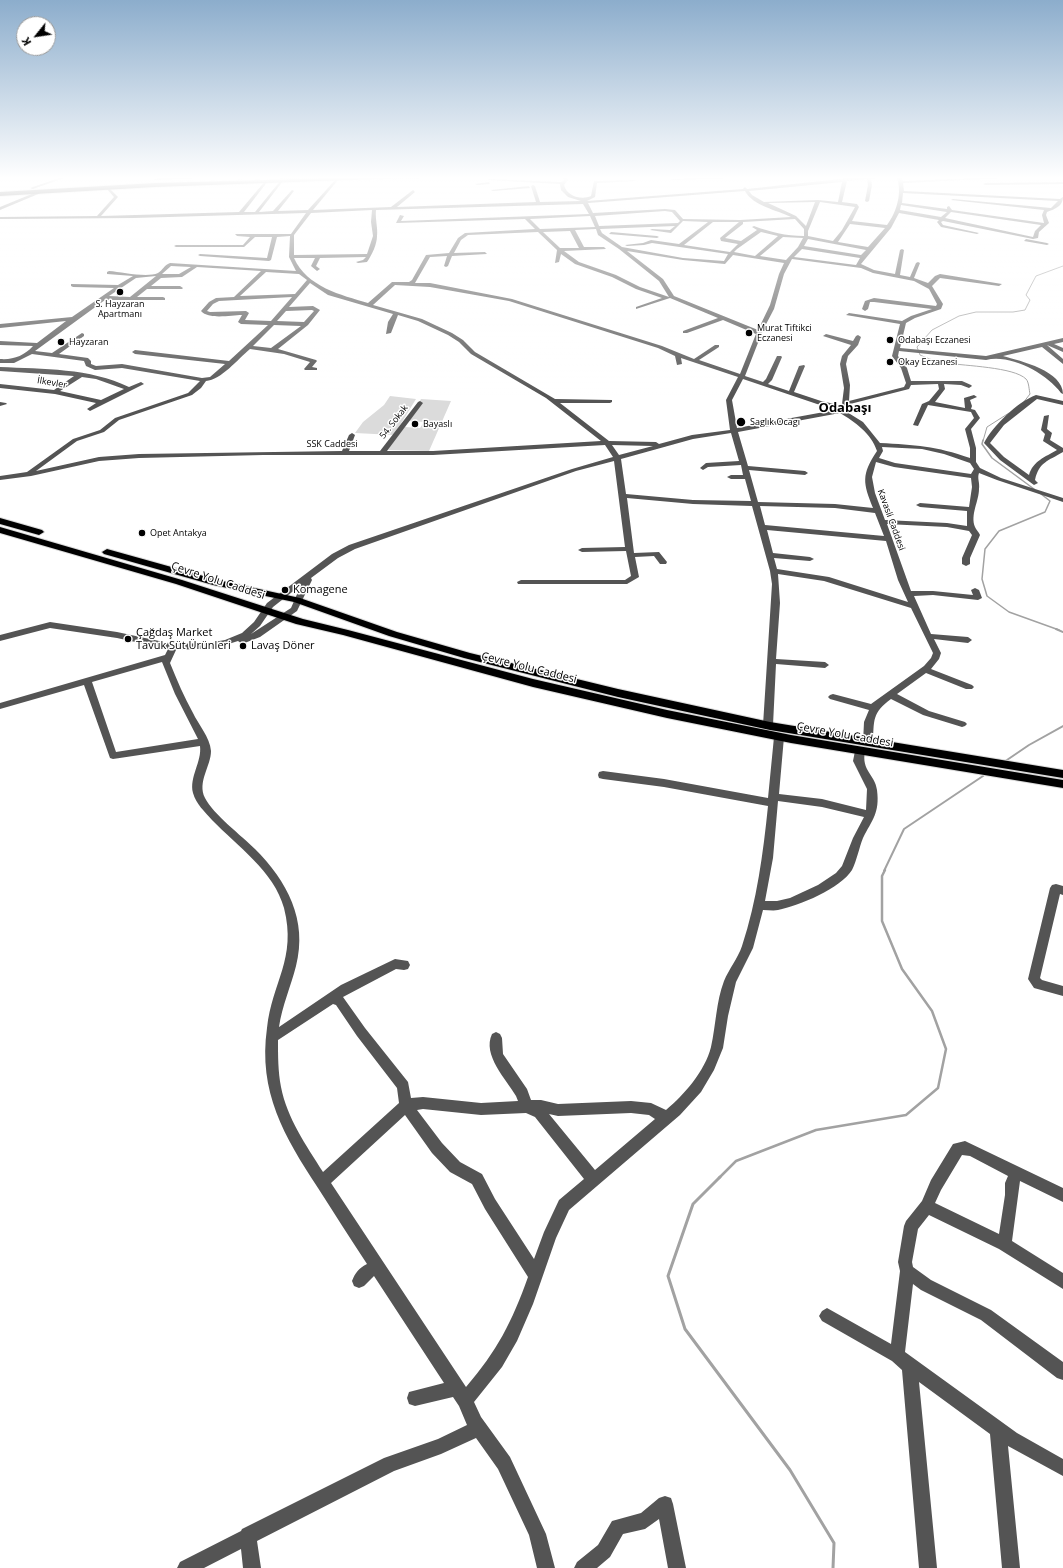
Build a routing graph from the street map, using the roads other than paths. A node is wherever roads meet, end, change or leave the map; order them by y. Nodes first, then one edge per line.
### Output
1 (273, 249) edge
2 (291, 249) edge
3 (371, 249) edge
4 (454, 249) edge
5 (578, 249) edge
6 (622, 249) edge
7 (630, 249) edge
8 (646, 249) edge
9 (677, 249) edge
10 (707, 249) edge
11 (734, 249) edge
12 (765, 249) edge
13 (799, 249) edge
14 (814, 249) edge
15 (868, 249) edge
16 (559, 250) junction
17 (902, 250) dead end
18 (485, 253) dead end
19 (648, 253) junction
20 (732, 253) junction
21 (200, 254) dead end
22 (451, 254) junction
23 (369, 256) junction
24 (291, 257) junction
25 (318, 257) junction
26 (673, 257) junction
27 (756, 257) junction
28 (863, 257) junction
29 (790, 260) junction
30 (358, 262) dead end
31 (557, 262) dead end
32 (918, 263) dead end
33 (196, 266) junction
34 (446, 266) dead end
35 (861, 267) junction
36 (317, 269) dead end
37 (265, 270) junction
38 (109, 273) dead end
39 (300, 273) junction
40 (138, 275) junction
41 (159, 275) junction
42 (897, 276) junction
43 (310, 280) junction
44 (911, 280) junction
45 (411, 283) junction
46 (999, 284) dead end
47 (73, 285) dead end
48 (928, 286) junction
49 (119, 287) junction
50 (146, 287) junction
51 (180, 288) dead end
52 (298, 295) junction
53 (236, 297) junction
54 (669, 297) junction
55 (104, 298) junction
56 (131, 299) junction
57 (163, 299) dead end
58 (369, 305) junction
59 (697, 307) junction
60 (638, 308) dead end
61 (938, 308) junction
62 (286, 309) junction
63 (865, 309) dead end
64 (685, 311) dead end
65 (396, 313) junction
66 (849, 315) dead end
67 (723, 318) junction
68 (73, 319) junction
69 (274, 322) junction
70 (903, 323) junction
71 (306, 324) junction
72 (0, 326) edge
73 (388, 332) dead end
74 (685, 332) dead end
75 (759, 333) junction
76 (82, 335) dead end
77 (826, 336) dead end
78 (858, 337) dead end
79 (1063, 340) edge
80 (0, 343) edge
81 (1046, 344) junction
82 (38, 345) junction
83 (855, 345) junction
84 (717, 346) dead end
85 (249, 347) junction
86 (896, 349) junction
87 (273, 350) junction
88 (1063, 350) edge
89 (31, 352) junction
90 (135, 352) dead end
91 (678, 354) junction
92 (53, 355) junction
93 (998, 356) junction
94 (779, 357) dead end
95 (696, 360) junction
96 (0, 361) edge
97 (1063, 362) edge
98 (232, 363) junction
99 (679, 364) dead end
100 (802, 366) dead end
101 (0, 369) edge
102 (315, 370) dead end
103 (81, 376) junction
104 (742, 376) junction
105 (204, 380) junction
106 (941, 382) junction
107 (909, 383) junction
108 (141, 384) dead end
109 (764, 384) junction
110 (0, 386) edge
111 (969, 386) dead end
112 (129, 389) junction
113 (55, 392) junction
114 (791, 392) junction
115 (1063, 392) edge
116 (974, 397) dead end
117 (554, 401) junction
118 (610, 401) dead end
119 (101, 402) junction
120 (420, 403) dead end
121 (931, 403) junction
122 (1063, 403) edge
123 (845, 404) junction
124 (90, 409) dead end
125 (839, 409) junction
126 (968, 410) junction
127 (1047, 416) dead end
128 (916, 425) dead end
129 (734, 431) junction
130 (352, 435) dead end
131 (607, 443) junction
132 (666, 444) junction
133 (878, 446) junction
134 (382, 453) junction
135 (345, 454) junction
136 (617, 458) junction
137 (876, 459) junction
138 (973, 462) junction
139 (743, 466) junction
140 (703, 468) dead end
141 (978, 469) junction
142 (805, 473) dead end
143 (23, 475) junction
144 (731, 477) dead end
145 (747, 477) junction
146 (974, 477) junction
147 (0, 478) edge
148 (1030, 480) junction
149 (624, 496) junction
150 (1052, 496) junction
151 (1063, 500) edge
152 (754, 503) junction
153 (920, 505) dead end
154 (971, 509) junction
155 (877, 511) junction
156 (0, 521) edge
157 (882, 522) junction
158 (761, 527) junction
159 (971, 529) junction
160 (0, 530) edge
161 (889, 539) junction
162 (582, 550) dead end
163 (630, 552) junction
164 (770, 555) junction
165 (810, 559) dead end
166 (663, 562) dead end
167 (966, 564) dead end
168 (317, 570) junction
169 (774, 571) junction
170 (521, 582) dead end
171 (974, 590) dead end
172 (908, 594) junction
173 (280, 597) junction
174 (297, 600) junction
175 (914, 606) junction
176 (265, 610) junction
177 (284, 616) junction
178 (928, 636) junction
179 (0, 638) edge
180 (968, 640) dead end
181 (210, 645) junction
182 (171, 652) junction
183 (771, 661) junction
184 (825, 665) dead end
185 (926, 670) junction
186 (87, 680) junction
187 (969, 687) dead end
188 (891, 695) junction
189 (833, 697) dead end
190 (0, 706) edge
191 (874, 708) junction
192 (962, 724) dead end
193 (768, 725) junction
194 (780, 736) junction
195 (203, 742) junction
196 (868, 742) junction
197 (860, 751) junction
198 (945, 760) junction
199 (1014, 772) junction
200 (1063, 774) edge
201 (603, 775) dead end
202 (1063, 784) edge
203 (773, 800) junction
204 (871, 815) junction
205 (1063, 891) edge
206 (759, 905) junction
207 (404, 965) dead end
208 (1063, 991) edge
209 (332, 998) junction
210 (272, 1037) junction
211 (496, 1038) dead end
212 (406, 1105) junction
213 (526, 1107) junction
214 (666, 1118) junction
215 (1017, 1173) junction
216 (593, 1179) junction
217 (322, 1182) junction
218 (1063, 1195) edge
219 (927, 1206) junction
220 (1004, 1244) junction
221 (377, 1266) junction
222 (907, 1271) junction
223 (535, 1275) junction
224 (359, 1281) dead end
225 (1063, 1282) edge
226 (827, 1316) dead end
227 (904, 1361) junction
228 (1063, 1372) edge
229 (461, 1394) junction
230 (415, 1398) dead end
231 (478, 1428) junction
232 (998, 1429) junction
233 (1063, 1468) edge
234 (248, 1535) junction
235 (186, 1568) edge
236 (252, 1568) edge
237 (546, 1568) edge
238 (583, 1568) edge
239 (677, 1568) edge
240 (928, 1568) edge
241 (1011, 1568) edge

1 - 21 street
2 - 24 street
3 - 23 street
4 - 22 street
5 - 16 street
6 - 54 street
7 - 19 street
8 - 19 street
9 - 26 street
10 - 20 street
11 - 20 street
12 - 27 street
13 - 29 street
14 - 28 street
15 - 28 street
16 - 31 street
16 - 54 street
17 - 42 street
18 - 22 street
19 - 26 street
20 - 26 street
20 - 27 street
22 - 34 street
22 - 45 street
23 - 25 street
23 - 30 street
24 - 25 street
24 - 39 street
25 - 36 street
27 - 29 street
28 - 35 street
29 - 35 street
29 - 75 street
32 - 44 street
33 - 37 street
33 - 41 street
33 - 41 street
35 - 42 street
37 - 39 street
37 - 53 street
38 - 40 street
39 - 43 street
40 - 41 street
40 - 49 street
41 - 50 street
42 - 44 street
43 - 52 street
43 - 58 street
44 - 48 street
45 - 58 street
45 - 91 street
46 - 48 street
47 - 49 street
48 - 61 street
49 - 55 street
50 - 51 street
50 - 56 street
52 - 53 street
52 - 62 street
53 - 69 street
54 - 59 street
54 - 60 street
55 - 56 street
55 - 68 street
56 - 57 street
58 - 65 street
59 - 64 street
59 - 67 street
61 - 63 street
61 - 70 street
62 - 69 street
62 - 71 street
65 - 73 street
65 - 117 street
66 - 70 street
67 - 74 street
67 - 75 street
68 - 72 street
68 - 82 street
69 - 71 street
69 - 85 street
70 - 86 street
71 - 87 street
75 - 104 street
76 - 92 street
77 - 83 street
78 - 83 street
79 - 81 street
80 - 82 street
81 - 88 street
81 - 93 street
81 - 97 street
82 - 89 street
83 - 123 street
84 - 95 street
85 - 87 street
85 - 98 street
86 - 93 street
86 - 107 street
87 - 102 street
89 - 92 street
89 - 96 street
90 - 98 street
91 - 95 street
91 - 99 street
92 - 105 street
93 - 115 street
94 - 109 street
95 - 104 street
98 - 105 street
100 - 114 street
101 - 103 street
103 - 112 street
103 - 113 street
104 - 109 street
104 - 129 street
105 - 143 street
106 - 107 street
106 - 111 street
106 - 121 street
107 - 123 street
108 - 112 street
109 - 114 street
110 - 113 street, İlkevler
112 - 119 street
113 - 119 street, İlkevler
114 - 125 street
116 - 126 street
117 - 118 street
117 - 131 street
119 - 124 street
120 - 134 street, 54. Sokak
121 - 126 street
121 - 128 street
122 - 148 street
123 - 125 street
125 - 129 street
125 - 133 street
126 - 138 street
127 - 148 street
129 - 132 street
129 - 139 street
130 - 135 street
131 - 132 street, SSK Caddesi
131 - 134 street, SSK Caddesi
131 - 136 street
132 - 136 street
133 - 137 street, Kavasli Caddesi
133 - 138 street
134 - 135 street, SSK Caddesi
135 - 143 street, SSK Caddesi
136 - 149 street
136 - 168 street
137 - 146 street
137 - 155 street, Kavasli Caddesi
138 - 141 street
139 - 140 street
139 - 142 street
139 - 145 street
141 - 146 street
141 - 150 street
143 - 147 street, SSK Caddesi
144 - 145 street
145 - 152 street
146 - 154 street
148 - 150 street
149 - 152 street
149 - 163 street
150 - 151 street
152 - 155 street
152 - 158 street
153 - 154 street
154 - 159 street
155 - 157 street, Kavasli Caddesi
156 - 173 highway, Çevre Yolu Caddesi
157 - 159 street
157 - 161 street, Kavasli Caddesi
158 - 161 street
158 - 164 street
159 - 167 street
160 - 176 highway, Çevre Yolu Caddesi
161 - 172 street, Kavasli Caddesi
162 - 163 street
163 - 166 street
163 - 170 street
164 - 165 street
164 - 169 street
168 - 173 street
168 - 174 street
169 - 175 street
169 - 183 street
171 - 172 street
172 - 175 street, Kavasli Caddesi
173 - 174 highway, Çevre Yolu Caddesi
173 - 176 street
174 - 177 street
174 - 193 highway, Çevre Yolu Caddesi
175 - 178 street, Kavasli Caddesi
176 - 177 highway, Çevre Yolu Caddesi
176 - 181 street
177 - 181 street
177 - 194 highway, Çevre Yolu Caddesi
178 - 180 street
178 - 185 street, Kavasli Caddesi
179 - 182 street
181 - 182 street
182 - 186 street
182 - 195 street
183 - 184 street
183 - 193 street
185 - 187 street
185 - 188 street, Kavasli Caddesi
186 - 190 street
186 - 195 street
188 - 191 street, Kavasli Caddesi
188 - 192 street
189 - 191 street
191 - 196 street
193 - 196 highway, Çevre Yolu Caddesi
194 - 197 highway, Çevre Yolu Caddesi
194 - 203 street
195 - 210 street
196 - 198 highway, Çevre Yolu Caddesi
197 - 198 highway, Çevre Yolu Caddesi
197 - 204 street
198 - 199 highway, Çevre Yolu Caddesi
199 - 200 highway, Çevre Yolu Caddesi
199 - 202 highway, Çevre Yolu Caddesi
201 - 203 street
203 - 204 street
203 - 206 street
204 - 206 street
205 - 208 street
206 - 214 street
207 - 209 street
209 - 210 street
209 - 212 street
210 - 217 street
211 - 213 street
212 - 213 street
212 - 217 street
212 - 223 street
213 - 214 street
213 - 216 street
214 - 216 street
215 - 218 street
215 - 219 street
215 - 220 street
216 - 223 street
217 - 221 street
219 - 220 street
219 - 222 street
220 - 225 street
221 - 224 street
221 - 229 street
222 - 227 street
222 - 228 street
223 - 229 street
226 - 227 street
227 - 232 street
227 - 240 street
229 - 230 street
229 - 231 street
231 - 234 street
231 - 237 street
232 - 233 street
232 - 241 street
234 - 235 street
234 - 236 street
238 - 239 street

